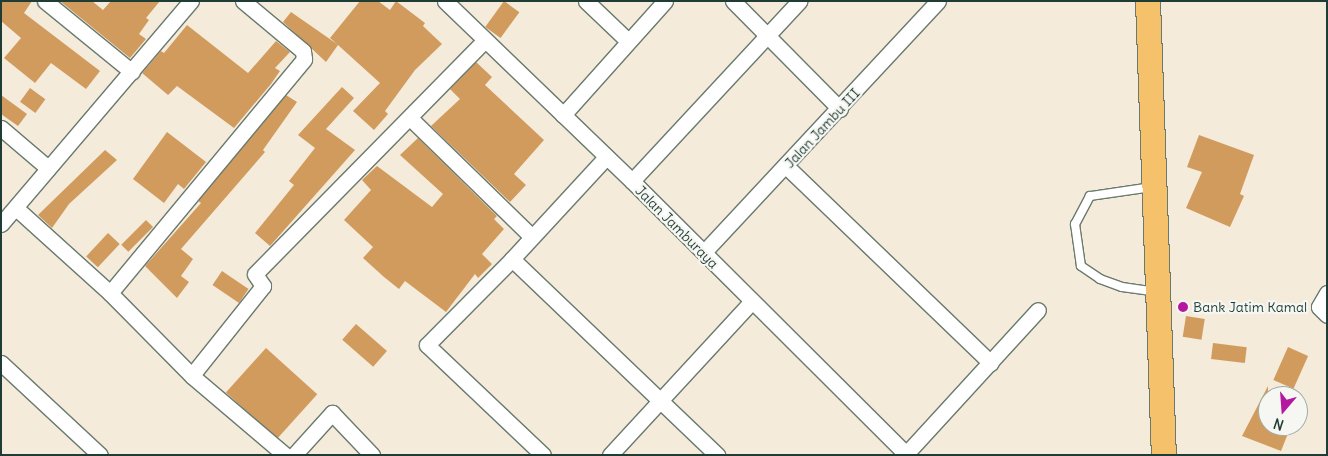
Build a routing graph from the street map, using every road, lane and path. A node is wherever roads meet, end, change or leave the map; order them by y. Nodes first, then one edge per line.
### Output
1 (45, 1) edge
2 (191, 1) edge
3 (243, 1) edge
4 (445, 1) edge
5 (586, 1) edge
6 (665, 1) edge
7 (733, 1) edge
8 (799, 1) edge
9 (938, 1) edge
10 (1148, 1) edge
11 (768, 35) junction
12 (485, 40) junction
13 (628, 41) junction
14 (132, 72) junction
15 (840, 109) junction
16 (563, 115) junction
17 (410, 118) junction
18 (1, 128) edge
19 (606, 156) junction
20 (786, 166) junction
21 (48, 168) junction
22 (632, 181) junction
23 (1156, 187) junction
24 (17, 208) junction
25 (1, 224) edge
26 (532, 236) junction
27 (704, 252) junction
28 (512, 259) junction
29 (1158, 292) junction
30 (110, 293) junction
31 (1327, 294) edge
32 (751, 302) junction
33 (1038, 310) dead end
34 (1327, 315) edge
35 (1, 363) edge
36 (991, 364) junction
37 (192, 375) junction
38 (660, 402) junction
39 (283, 454) edge
40 (907, 454) edge
41 (100, 455) edge
42 (372, 455) edge
43 (543, 455) edge
44 (610, 455) edge
45 (717, 455) edge
46 (1164, 455) edge

1 - 14 street
2 - 14 street
3 - 30 street
4 - 12 street, Jalan Jamburaya
5 - 13 street
6 - 13 street
7 - 11 street
8 - 11 street
9 - 15 street, Jalan Jambu III
10 - 23 highway
11 - 15 street
11 - 22 street
12 - 16 street, Jalan Jamburaya
12 - 17 street
13 - 16 street
14 - 21 street
15 - 20 street, Jalan Jambu III
16 - 19 street, Jalan Jamburaya
17 - 26 street
17 - 37 street
18 - 21 street
19 - 22 street, Jalan Jamburaya
19 - 26 street
20 - 27 street, Jalan Jambu III
20 - 36 street
21 - 24 street
22 - 27 street, Jalan Jamburaya
23 - 29 highway
23 - 29 lane
24 - 25 street
24 - 30 street
26 - 28 street
27 - 32 street, Jalan Jamburaya
28 - 38 street
28 - 43 street
29 - 46 highway
30 - 37 street
31 - 34 street
32 - 38 street
32 - 40 street, Jalan Jamburaya
33 - 36 street
35 - 41 street
36 - 40 street
37 - 39 street
38 - 44 street
38 - 45 street
39 - 42 street

